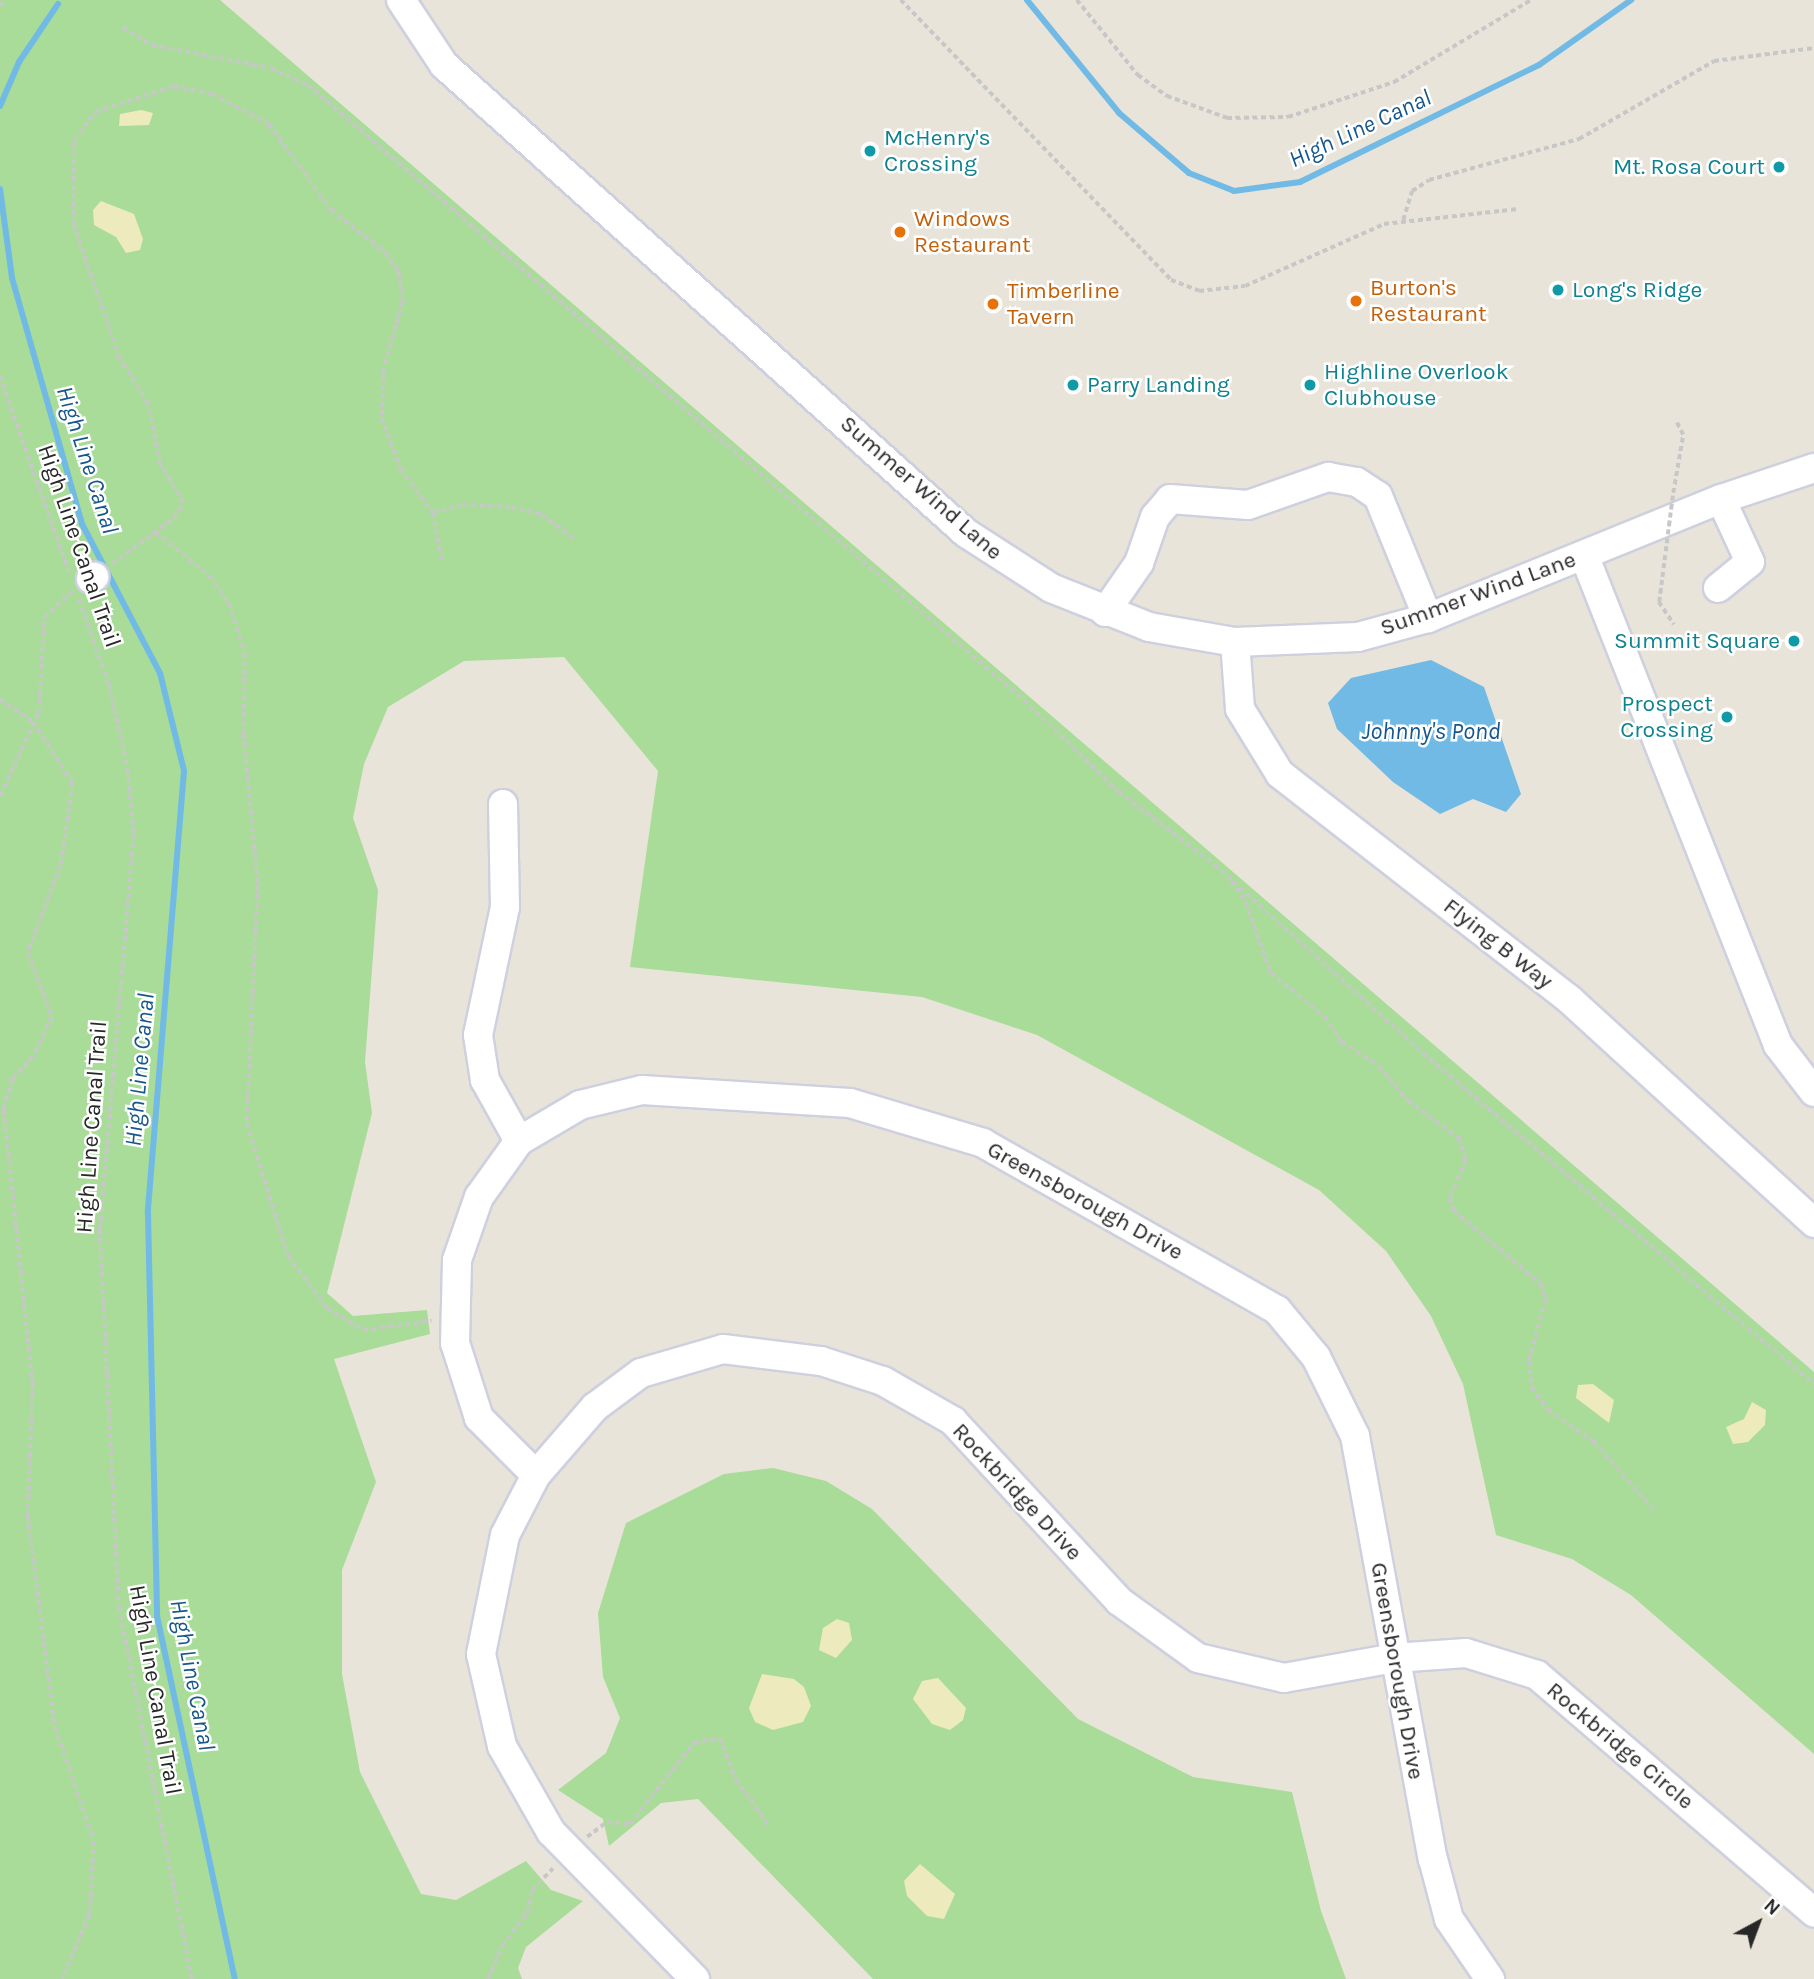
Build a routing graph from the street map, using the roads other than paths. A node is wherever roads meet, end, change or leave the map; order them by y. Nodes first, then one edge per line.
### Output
1 (401, 0) edge
2 (1814, 468) edge
3 (1721, 499) junction
4 (1584, 555) junction
5 (1718, 588) dead end
6 (1105, 612) junction
7 (1428, 618) junction
8 (1235, 642) junction
9 (503, 804) dead end
10 (1814, 1092) edge
11 (519, 1140) junction
12 (1814, 1223) edge
13 (536, 1475) junction
14 (1394, 1658) junction
15 (1814, 1912) edge
16 (695, 1979) edge
17 (1490, 1979) edge

1 - 6 street, Summer Wind Lane
2 - 3 street, Summer Wind Lane
3 - 4 street, Summer Wind Lane
3 - 5 street
4 - 7 street, Summer Wind Lane
4 - 10 street
6 - 7 street
6 - 8 street, Summer Wind Lane
7 - 8 street, Summer Wind Lane
8 - 12 street, Flying B Way
9 - 11 street
11 - 13 street, Greensborough Drive
11 - 14 street, Greensborough Drive
13 - 14 street, Rockbridge Drive
13 - 16 street, Rockbridge Drive
14 - 15 street, Rockbridge Circle
14 - 17 street, Greensborough Drive

